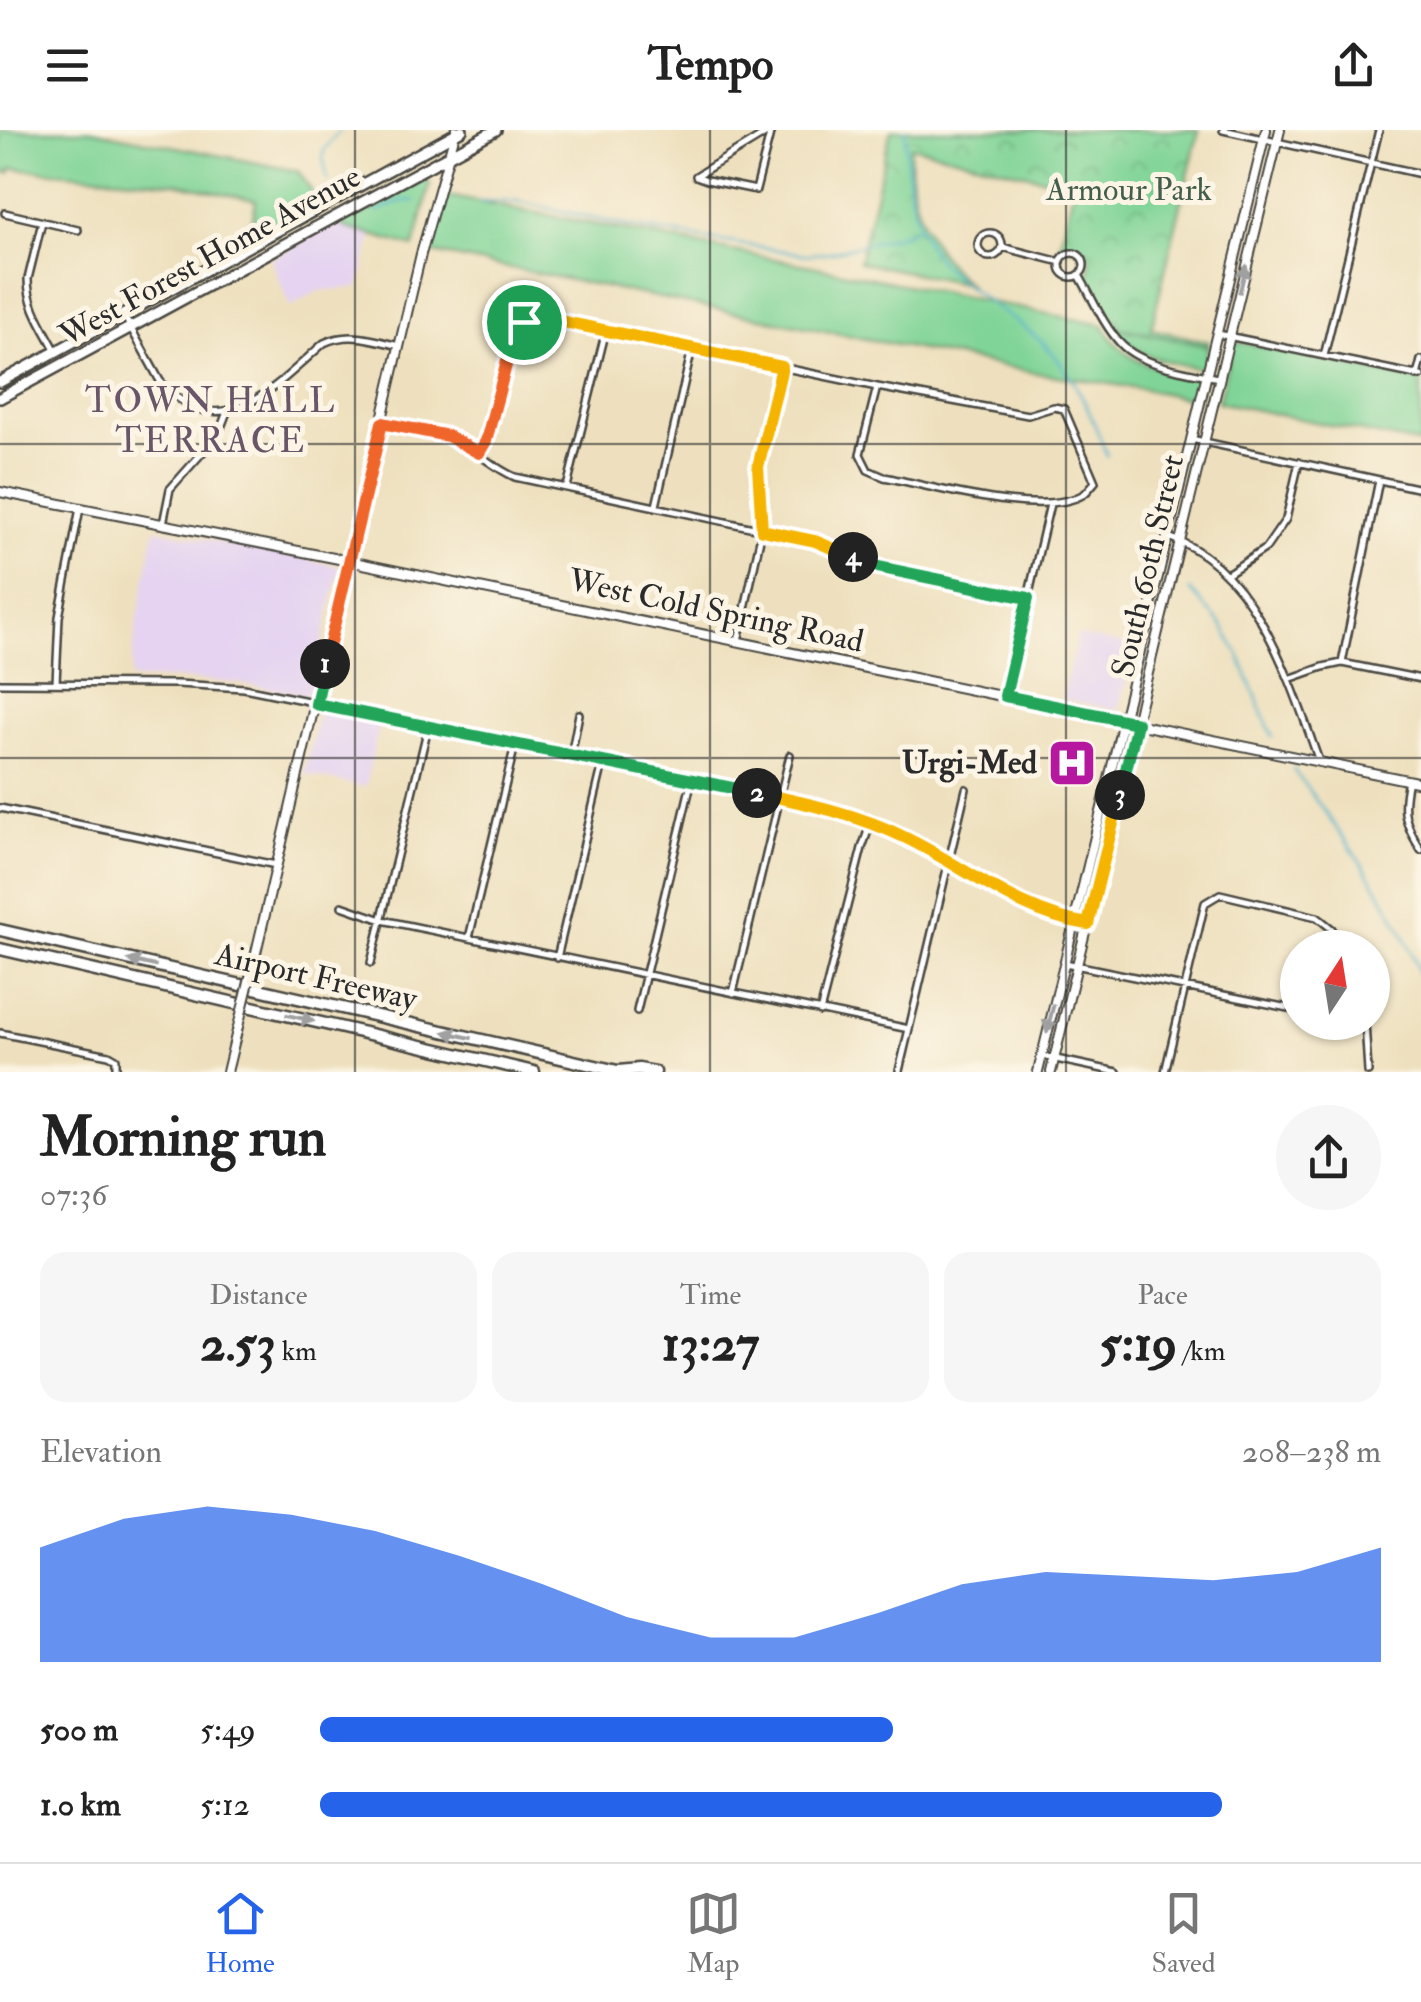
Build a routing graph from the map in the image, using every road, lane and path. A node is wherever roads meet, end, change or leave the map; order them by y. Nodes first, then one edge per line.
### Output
1 (496, 130) edge
2 (771, 130) edge
3 (1223, 130) edge
4 (1280, 130) edge
5 (1379, 130) edge
6 (458, 131) edge
7 (1265, 135) edge
8 (1276, 142) junction
9 (450, 155) junction
10 (1372, 163) junction
11 (1421, 174) edge
12 (6, 213) dead end
13 (42, 222) junction
14 (78, 230) dead end
15 (1002, 247) junction
16 (1060, 262) junction
17 (1078, 275) junction
18 (123, 314) junction
19 (130, 327) junction
20 (606, 330) junction
21 (1216, 334) junction
22 (1229, 336) junction
23 (400, 346) junction
24 (692, 349) junction
25 (57, 352) junction
26 (1324, 356) junction
27 (1421, 360) edge
28 (782, 367) junction
29 (1207, 376) junction
30 (1419, 376) edge
31 (1219, 378) junction
32 (0, 382) edge
33 (877, 387) junction
34 (0, 398) edge
35 (227, 412) junction
36 (382, 423) junction
37 (1191, 439) junction
38 (1204, 442) junction
39 (479, 453) junction
40 (1299, 462) junction
41 (1379, 480) junction
42 (1421, 488) edge
43 (567, 489) junction
44 (0, 492) edge
45 (1050, 504) junction
46 (656, 506) junction
47 (80, 508) junction
48 (162, 524) junction
49 (762, 530) junction
50 (1168, 538) junction
51 (1180, 541) junction
52 (349, 561) junction
53 (1228, 574) junction
54 (1028, 598) junction
55 (738, 641) junction
56 (1138, 657) junction
57 (1342, 663) junction
58 (1421, 678) edge
59 (1289, 679) junction
60 (1147, 680) junction
61 (0, 683) edge
62 (56, 684) junction
63 (1005, 696) junction
64 (316, 704) junction
65 (579, 714) dead end
66 (1123, 720) junction
67 (1137, 723) junction
68 (428, 728) junction
69 (515, 745) junction
70 (790, 755) dead end
71 (571, 756) junction
72 (1319, 761) junction
73 (603, 763) junction
74 (692, 780) junction
75 (1408, 780) junction
76 (1421, 783) edge
77 (966, 789) dead end
78 (780, 798) junction
79 (0, 808) edge
80 (871, 822) junction
81 (1421, 850) edge
82 (949, 862) junction
83 (276, 866) junction
84 (342, 906) dead end
85 (382, 920) junction
86 (1074, 922) junction
87 (1088, 924) junction
88 (0, 930) edge
89 (1333, 930) edge
90 (469, 938) junction
91 (0, 949) edge
92 (557, 958) junction
93 (372, 962) dead end
94 (1064, 963) junction
95 (1078, 965) junction
96 (646, 975) junction
97 (1185, 987) junction
98 (733, 993) junction
99 (1280, 1006) edge
100 (637, 1011) dead end
101 (820, 1012) junction
102 (910, 1028) junction
103 (0, 1034) edge
104 (1366, 1040) edge
105 (1042, 1056) junction
106 (1054, 1058) junction
107 (898, 1071) edge
108 (116, 1072) edge
109 (227, 1072) edge
110 (534, 1072) edge
111 (620, 1072) edge
112 (655, 1072) edge
113 (1038, 1072) edge
114 (1051, 1072) edge
115 (1117, 1072) edge
116 (1165, 1072) edge
117 (1368, 1072) edge

1 - 9 main road, West Forest Home Avenue
2 - 2 street
3 - 7 street
4 - 8 street, South 60th Street
5 - 10 street
6 - 9 street
6 - 18 main road, West Forest Home Avenue
7 - 8 street
7 - 21 street, South 60th Street
8 - 10 street
22 -> 8 street, South 60th Street
9 - 19 main road, West Forest Home Avenue
9 - 23 street
10 - 11 street
10 - 26 street
12 - 13 street
13 - 14 street
13 - 25 street
15 - 15 street
15 - 16 street
16 - 17 street
16 - 17 street
17 - 29 street
18 - 19 street
18 - 25 main road, West Forest Home Avenue
19 - 34 main road, West Forest Home Avenue
19 - 35 street
20 - 24 street
20 - 39 street
20 - 43 street
21 - 22 street
21 - 29 street, South 60th Street
22 - 26 street
22 - 31 street, South 60th Street
23 - 35 street
23 - 36 street
24 - 28 street
24 - 46 street
25 - 32 main road, West Forest Home Avenue
26 - 30 street
27 - 30 street
28 - 33 street
28 - 49 street
29 - 31 street
29 - 37 street, South 60th Street
31 - 38 street, South 60th Street
33 - 45 street
33 - 45 street
35 - 48 street
36 - 39 street
36 - 52 street
37 - 38 street
37 - 50 street, South 60th Street
38 - 40 street
38 - 51 street, South 60th Street
39 - 43 street
40 - 41 street
40 - 53 street
41 - 42 street
41 - 57 street
43 - 46 street
44 - 47 street, West Cold Spring Road
45 - 54 street
46 - 49 street
47 - 48 street, West Cold Spring Road
47 - 62 street
48 - 52 street, West Cold Spring Road
49 - 54 street
49 - 55 street
50 - 51 street
50 - 56 street, South 60th Street
51 - 53 street
51 - 60 street, South 60th Street
52 - 55 street, West Cold Spring Road
52 - 64 street
53 - 59 street
54 - 63 street
55 - 63 street, West Cold Spring Road
56 - 60 street
56 - 66 street, South 60th Street
57 - 58 street
57 - 59 street
59 - 72 street
60 - 67 street, South 60th Street
61 - 62 street
62 - 64 street
63 - 66 street, West Cold Spring Road
64 - 68 street
64 - 83 street
65 - 71 street
66 - 67 street, West Cold Spring Road
66 - 86 street, South 60th Street
67 - 72 street, West Cold Spring Road
67 - 87 street, South 60th Street
68 - 69 street
68 - 85 street
69 - 71 street
69 - 90 street
70 - 78 street
71 - 73 street
72 - 75 street, West Cold Spring Road
73 - 74 street
73 - 92 street
74 - 78 street
74 - 96 street
75 - 76 street, West Cold Spring Road
75 - 81 street
77 - 82 street
78 - 80 street
78 - 98 street
79 - 83 street
80 - 82 street
80 - 101 street
82 - 86 street
82 - 102 street
83 - 109 street, bridge
84 - 85 street
85 - 90 street
85 - 93 street
86 - 87 street
86 - 94 street, South 60th Street
87 - 95 street, South 60th Street
111 -> 88 highway, Airport Freeway
89 - 97 street
90 - 92 street
91 -> 110 highway, Airport Freeway
92 - 96 street
94 - 95 street
94 -> 105 street, South 60th Street
95 - 97 street
95 - 106 street, South 60th Street
96 - 98 street
96 - 100 street
97 - 99 street
97 - 116 street
98 - 101 street
101 - 102 street
102 - 107 street
103 - 108 street
104 - 117 street
105 - 106 street
105 - 113 street, South 60th Street
106 - 114 street, South 60th Street
106 - 115 street
111 - 112 highway, Airport Freeway

